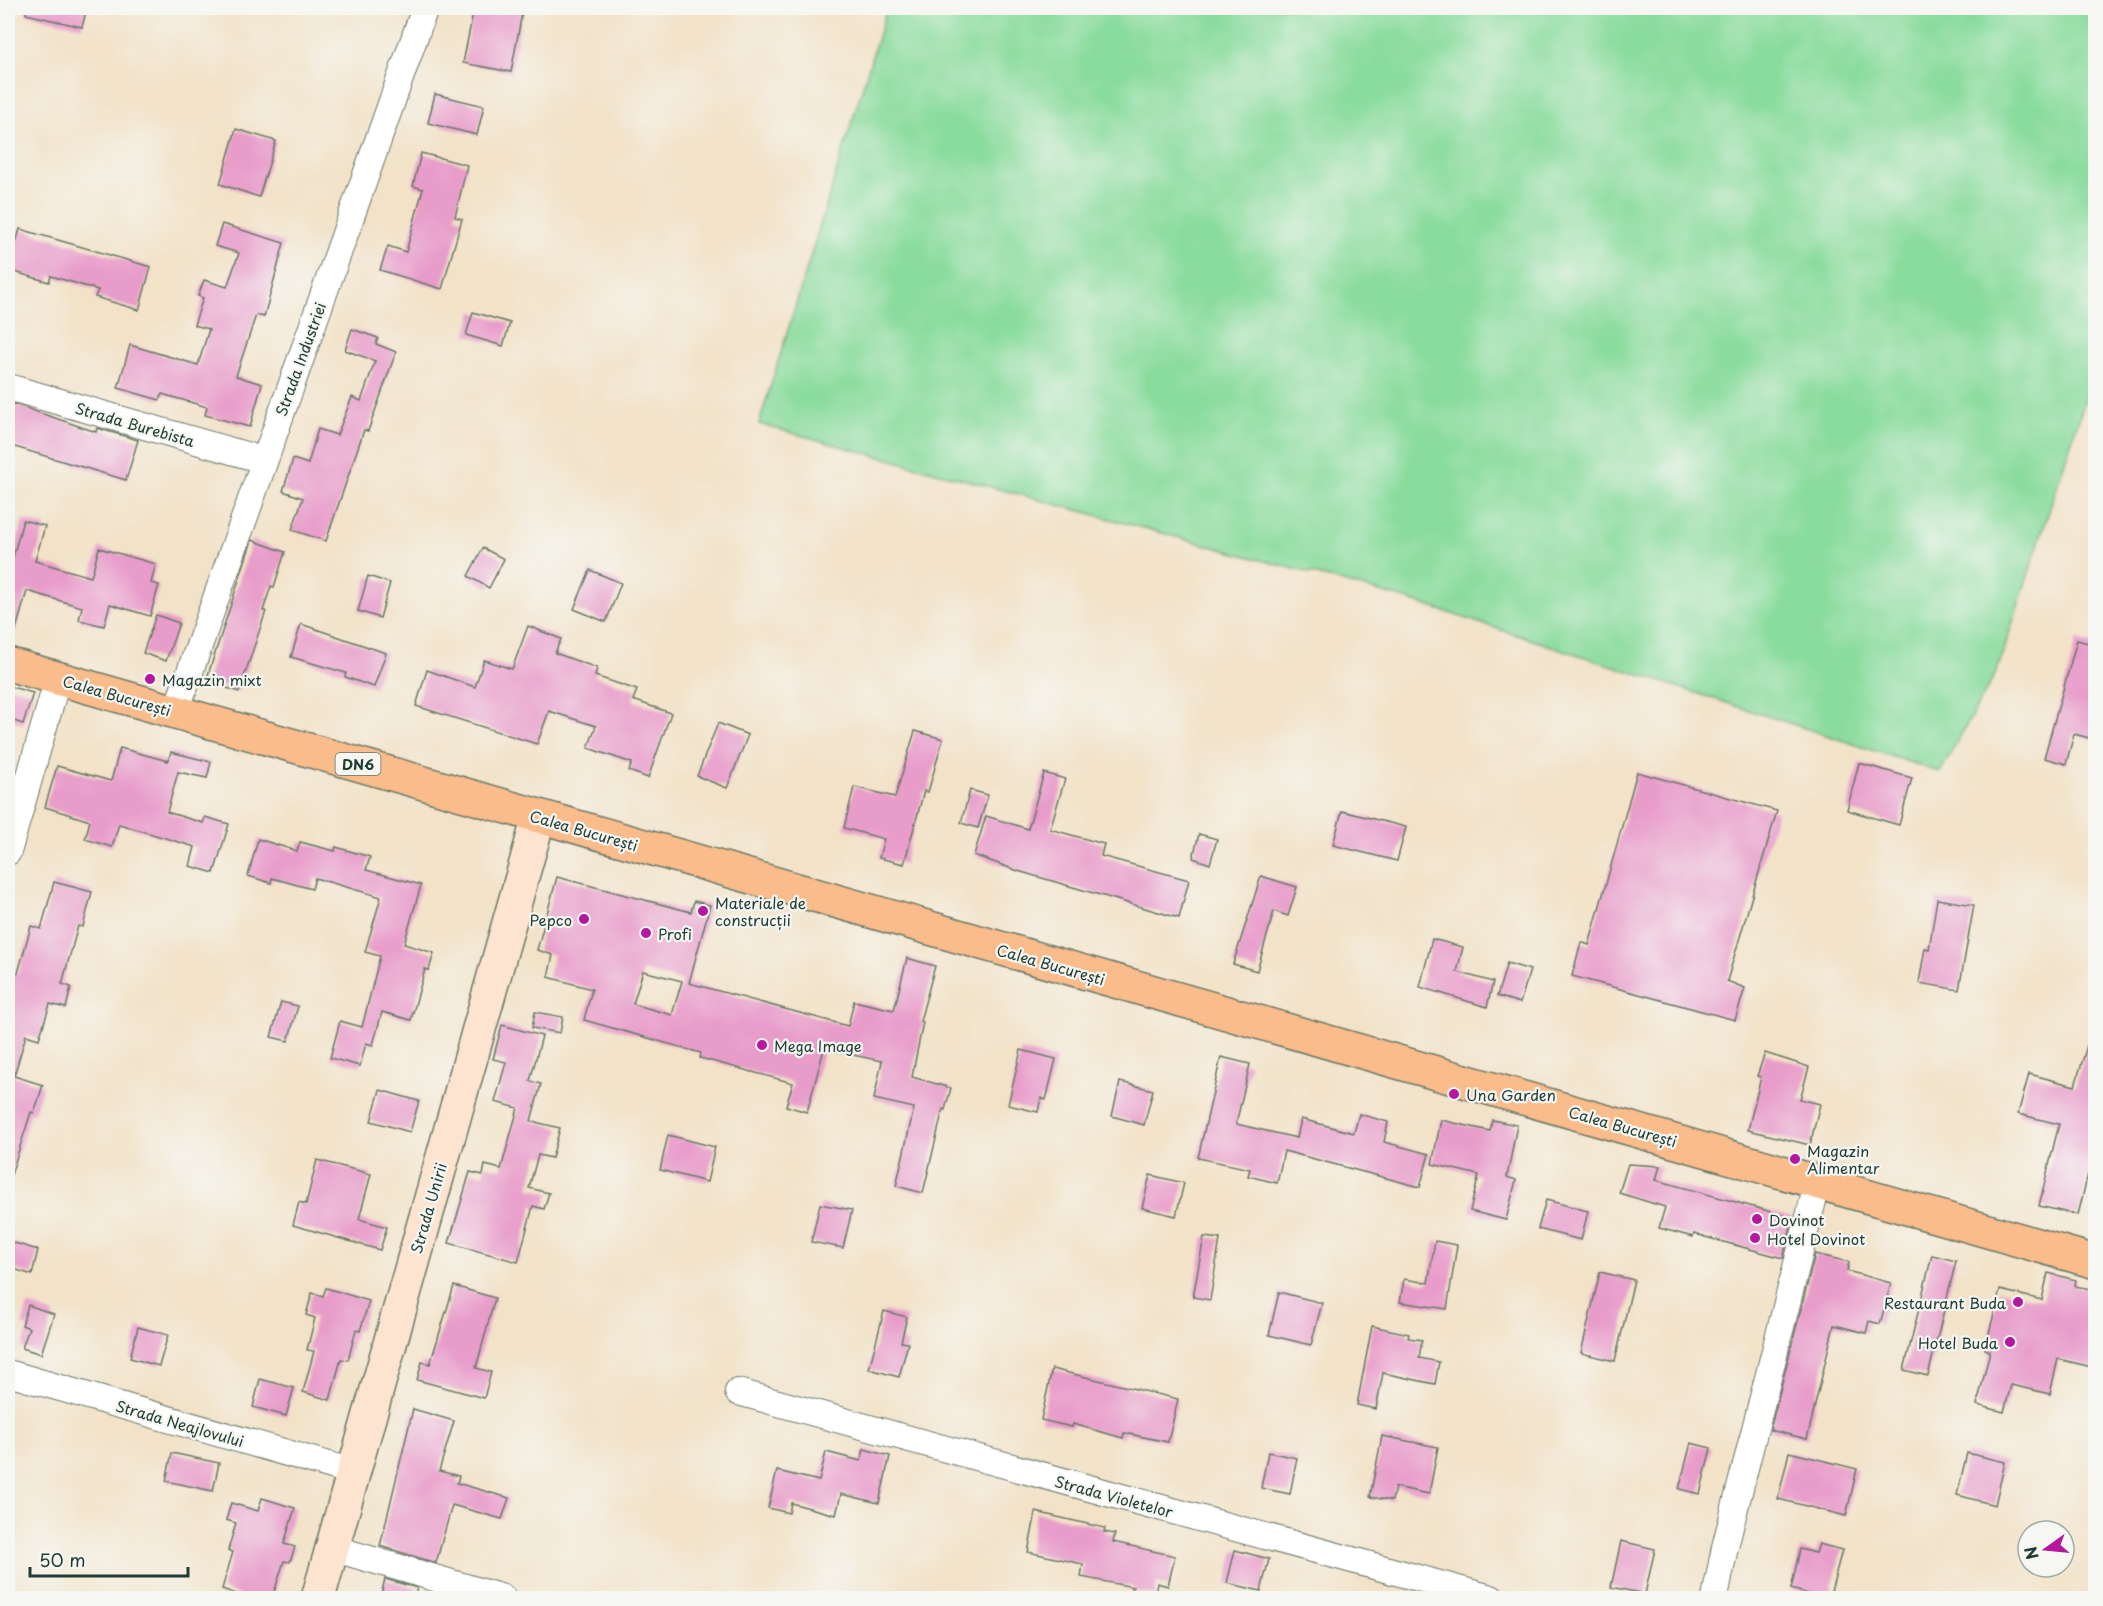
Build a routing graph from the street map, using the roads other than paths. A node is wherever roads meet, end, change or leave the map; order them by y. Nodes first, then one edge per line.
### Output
1 (425, 8) edge
2 (8, 387) edge
3 (263, 460) junction
4 (8, 664) edge
5 (58, 678) junction
6 (176, 711) junction
7 (539, 817) junction
8 (8, 852) edge
9 (1818, 1182) junction
10 (2096, 1262) edge
11 (8, 1373) edge
12 (738, 1392) dead end
13 (353, 1472) junction
14 (332, 1548) junction
15 (318, 1599) edge
16 (504, 1599) edge
17 (1491, 1599) edge
18 (1715, 1599) edge

1 - 3 street, Strada Industriei
2 - 3 street, Strada Burebista
3 - 6 street, Strada Industriei
4 - 5 main road, Calea București / DN6
5 - 6 main road, Calea București / DN6
5 - 8 street
6 - 7 main road, Calea București / DN6
7 - 9 main road, Calea București / DN6
7 - 13 main road, Strada Unirii
9 - 10 main road, Calea București / DN6
9 - 18 street
11 - 13 street, Strada Neajlovului
12 - 17 street, Strada Violetelor
13 - 14 main road, Strada Unirii
14 - 15 main road, Strada Unirii
14 - 16 street

